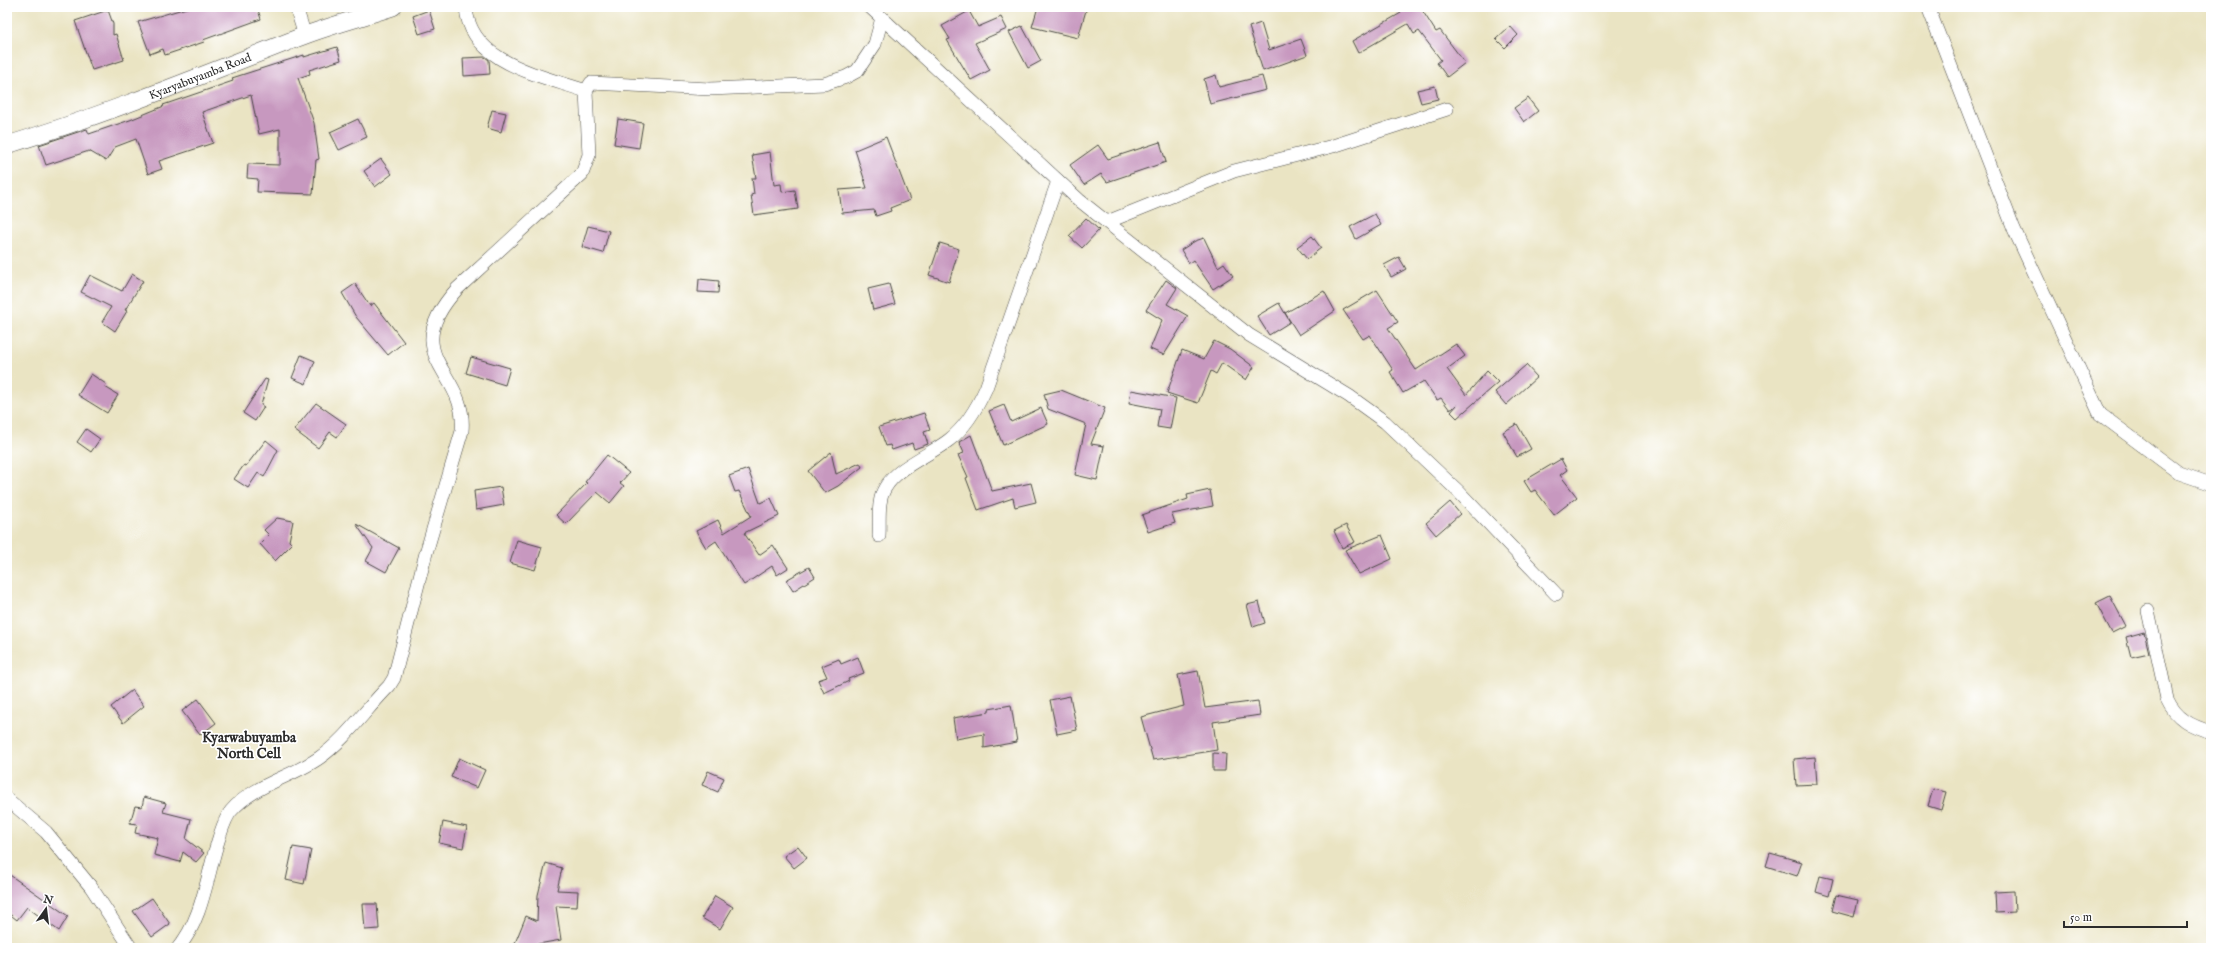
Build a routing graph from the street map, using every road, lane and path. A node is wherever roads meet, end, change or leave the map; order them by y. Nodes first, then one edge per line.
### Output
1 (296, 7) edge
2 (393, 7) edge
3 (466, 7) edge
4 (870, 7) edge
5 (1928, 7) edge
6 (882, 18) junction
7 (304, 36) junction
8 (586, 91) junction
9 (1447, 109) dead end
10 (7, 145) edge
11 (1058, 181) junction
12 (1107, 222) junction
13 (2211, 484) edge
14 (879, 536) dead end
15 (1556, 594) dead end
16 (2148, 611) dead end
17 (2211, 732) edge
18 (7, 799) edge
19 (131, 948) edge
20 (178, 948) edge

1 - 7 street
2 - 7 street, Kyaryabuyamba Road
3 - 8 street
4 - 6 street
5 - 13 street
6 - 8 street
6 - 11 street
7 - 10 street, Kyaryabuyamba Road
8 - 20 street
9 - 12 street
11 - 12 street
11 - 14 street
12 - 15 street
16 - 17 street
18 - 19 street

